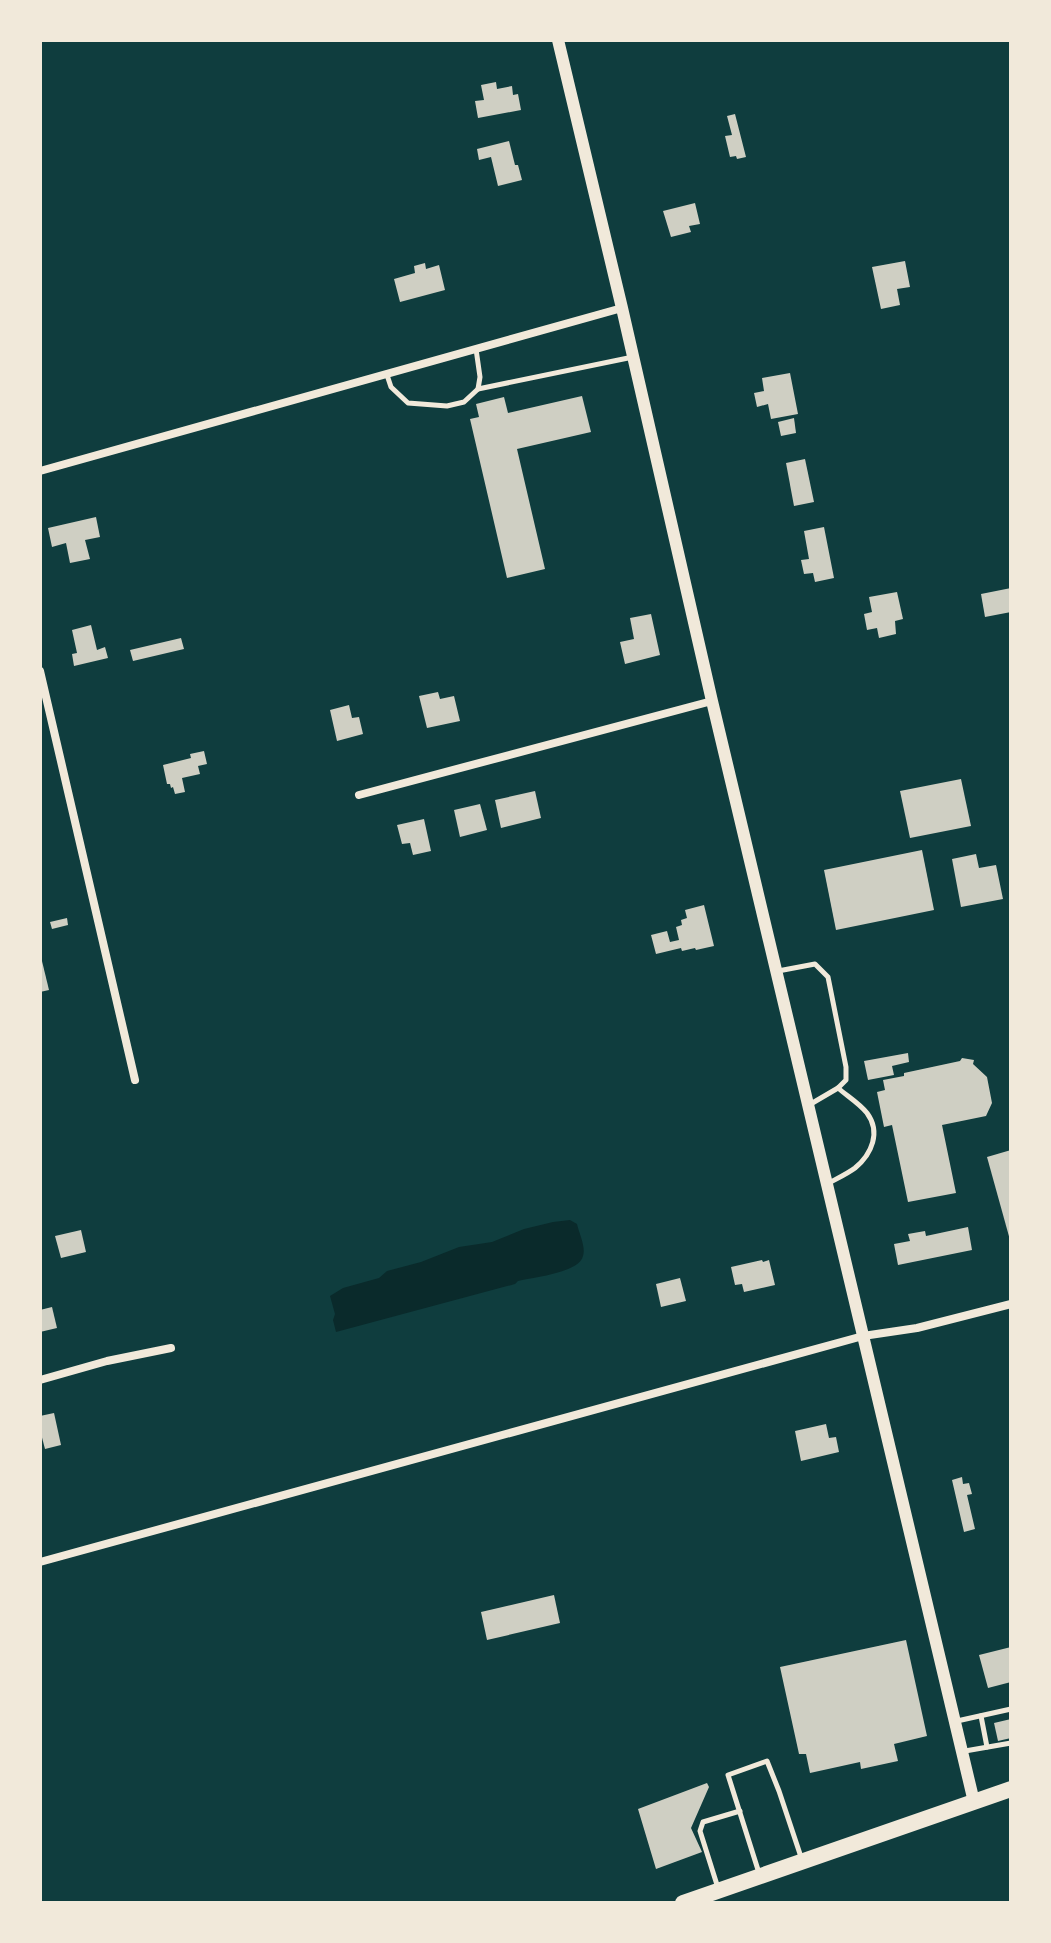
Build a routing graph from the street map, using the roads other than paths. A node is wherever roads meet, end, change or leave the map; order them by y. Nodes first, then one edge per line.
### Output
1 (558, 40) edge
2 (622, 308) junction
3 (476, 349) junction
4 (633, 357) junction
5 (387, 374) junction
6 (478, 389) junction
7 (40, 471) edge
8 (40, 671) edge
9 (712, 701) junction
10 (359, 795) dead end
11 (776, 971) junction
12 (135, 1080) dead end
13 (838, 1088) junction
14 (808, 1105) junction
15 (827, 1184) junction
16 (1011, 1304) edge
17 (863, 1336) junction
18 (171, 1348) dead end
19 (40, 1380) edge
20 (40, 1562) edge
21 (1011, 1709) edge
22 (981, 1716) junction
23 (955, 1721) junction
24 (1011, 1743) edge
25 (987, 1747) junction
26 (962, 1751) junction
27 (1011, 1789) edge
28 (974, 1802) junction
29 (740, 1811) junction
30 (802, 1862) junction
31 (760, 1876) junction
32 (719, 1891) junction
33 (683, 1903) edge

1 - 2 street
2 - 3 street
2 - 4 street
3 - 5 street
3 - 6 lane
4 - 6 lane
4 - 9 street
5 - 6 lane
5 - 7 street
8 - 12 street
9 - 10 street
9 - 11 street
11 - 13 lane
11 - 14 street
13 - 14 lane
13 - 15 lane
14 - 15 street
15 - 17 street
16 - 17 street
17 - 20 street
17 - 23 street
18 - 19 street
21 - 22 lane
22 - 23 lane
22 - 25 lane
23 - 26 street
24 - 25 lane
25 - 26 lane
26 - 28 street
27 - 28 main road
28 - 30 main road
29 - 30 lane
29 - 31 lane
29 - 32 lane
30 - 31 main road
31 - 32 main road
32 - 33 main road

